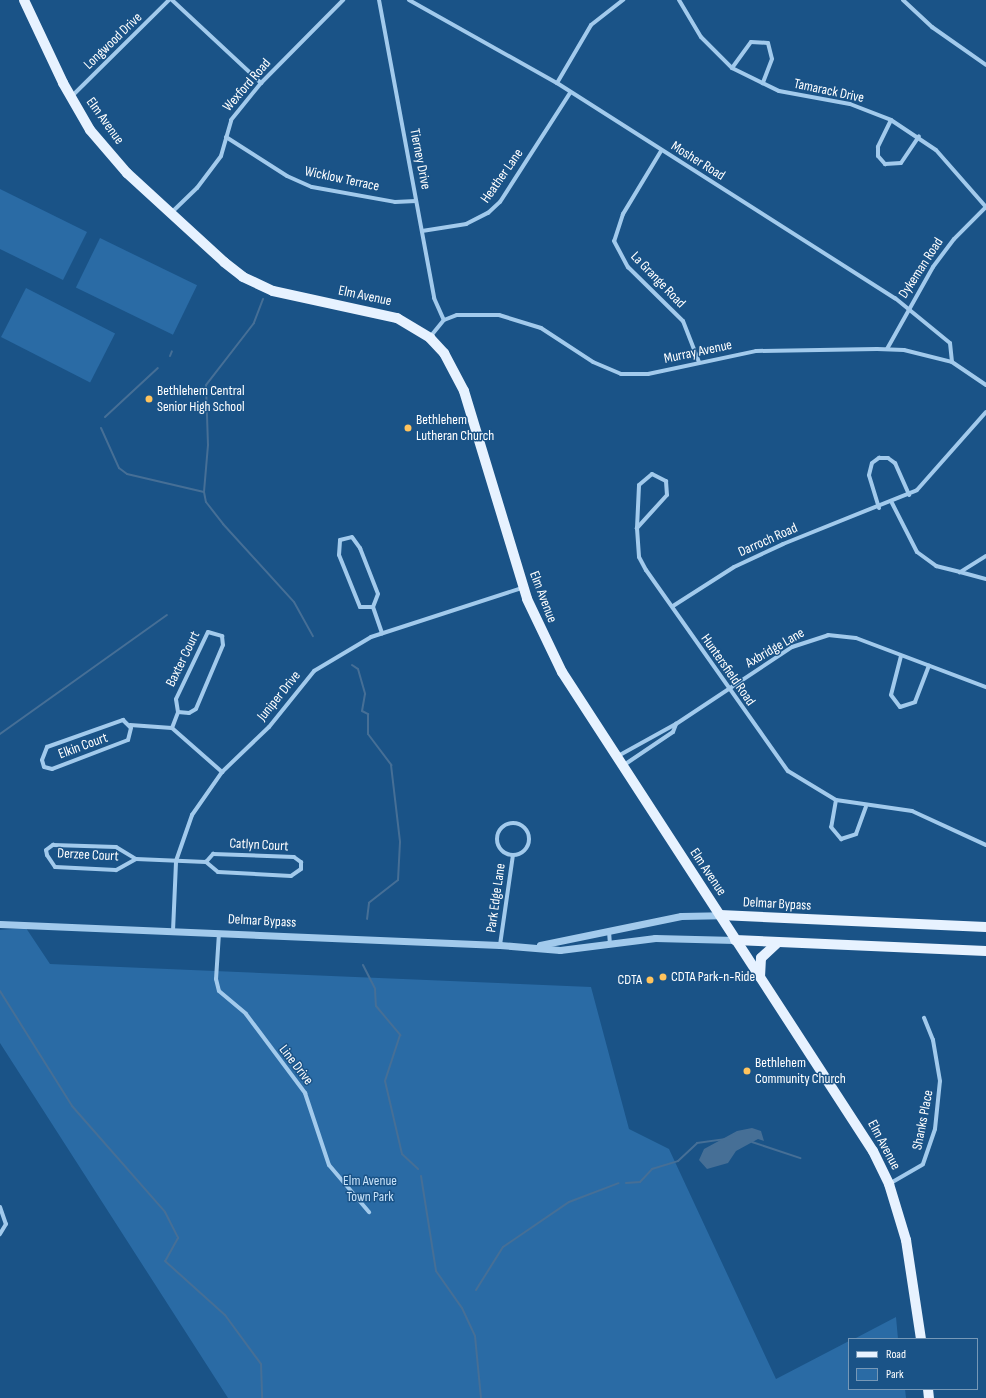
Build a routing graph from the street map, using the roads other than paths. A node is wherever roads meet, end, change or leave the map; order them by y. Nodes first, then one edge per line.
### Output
1 (24, 0) edge
2 (170, 0) edge
3 (343, 0) edge
4 (379, 0) edge
5 (409, 0) edge
6 (623, 0) edge
7 (679, 0) edge
8 (903, 0) edge
9 (986, 65) edge
10 (732, 68) junction
11 (261, 83) junction
12 (556, 83) junction
13 (763, 83) junction
14 (570, 93) junction
15 (71, 97) junction
16 (891, 120) junction
17 (919, 136) junction
18 (226, 137) junction
19 (661, 151) junction
20 (416, 201) junction
21 (986, 207) edge
22 (171, 213) junction
23 (422, 231) junction
24 (909, 307) junction
25 (444, 320) junction
26 (430, 338) junction
27 (887, 349) junction
28 (699, 362) junction
29 (952, 362) junction
30 (986, 385) edge
31 (986, 412) edge
32 (909, 495) junction
33 (892, 503) junction
34 (879, 508) junction
35 (637, 528) junction
36 (986, 556) edge
37 (960, 572) junction
38 (986, 579) edge
39 (523, 588) junction
40 (673, 606) junction
41 (373, 607) junction
42 (382, 633) junction
43 (901, 656) junction
44 (929, 666) junction
45 (986, 687) edge
46 (729, 689) junction
47 (178, 712) junction
48 (676, 724) junction
49 (130, 726) junction
50 (172, 728) junction
51 (646, 739) junction
52 (651, 747) junction
53 (616, 758) junction
54 (622, 767) junction
55 (222, 772) junction
56 (836, 800) junction
57 (866, 807) junction
58 (986, 845) edge
59 (513, 855) junction
60 (136, 859) junction
61 (176, 861) junction
62 (206, 862) junction
63 (720, 914) junction
64 (0, 924) edge
65 (986, 927) edge
66 (173, 931) junction
67 (609, 931) junction
68 (219, 933) junction
69 (735, 940) junction
70 (778, 942) junction
71 (500, 944) junction
72 (610, 944) junction
73 (522, 946) junction
74 (986, 951) edge
75 (760, 977) junction
76 (924, 1018) dead end
77 (889, 1184) junction
78 (0, 1207) edge
79 (369, 1212) dead end
80 (0, 1234) edge
81 (921, 1338) edge

1 - 15 main road, Elm Avenue
2 - 11 street
2 - 15 street, Longwood Drive
3 - 11 street, Wexford Road
4 - 20 street, Tierney Drive
5 - 12 street, Mosher Road
6 - 12 street
7 - 10 street, Tamarack Drive
8 - 9 street
10 - 13 street, Tamarack Drive
10 - 13 street
11 - 18 street, Wexford Road
12 - 14 street, Mosher Road
13 - 16 street, Tamarack Drive
14 - 19 street, Mosher Road
14 - 23 street, Heather Lane
15 - 22 main road, Elm Avenue
16 - 17 street, Tamarack Drive
16 - 17 street
17 - 21 street, Tamarack Drive
18 - 20 street, Wicklow Terrace
18 - 22 street, Wexford Road
19 - 24 street, Mosher Road
19 - 28 street, La Grange Road
20 - 23 street, Tierney Drive
21 - 24 street, Dykeman Road
22 - 26 main road, Elm Avenue
23 - 25 street, Tierney Drive
24 - 27 street, Dykeman Road
24 - 29 street, Mosher Road
25 - 26 street
25 - 28 street, Murray Avenue
26 - 39 main road, Elm Avenue
27 - 28 street, Murray Avenue
27 - 29 street, Murray Avenue
29 - 30 street, Murray Avenue
31 - 32 street, Darroch Road
32 - 33 street, Darroch Road
32 - 34 street
33 - 34 street, Darroch Road
33 - 37 street
34 - 40 street, Darroch Road
35 - 35 street, Huntersfield Road
35 - 40 street, Huntersfield Road
36 - 37 street
37 - 38 street
39 - 42 street, Juniper Drive
39 - 53 main road, Elm Avenue
40 - 46 street, Huntersfield Road
41 - 41 street
41 - 42 street
42 - 55 street, Juniper Drive
43 - 44 street, Axbridge Lane
43 - 44 street
43 - 46 street, Axbridge Lane
44 - 45 street, Axbridge Lane
46 - 48 street, Axbridge Lane
46 - 56 street, Huntersfield Road
47 - 47 street, Baxter Court
47 - 50 street, Baxter Court
48 - 51 street, Axbridge Lane
48 - 52 street, Axbridge Lane
49 - 49 street, Elkin Court
49 - 50 street, Elkin Court
50 - 55 street
51 - 52 street
51 - 53 street, Axbridge Lane
52 - 54 street, Axbridge Lane
53 - 54 main road, Elm Avenue
54 - 63 main road, Elm Avenue
55 - 61 street, Juniper Drive
56 - 57 street, Huntersfield Road
56 - 57 street
57 - 58 street, Huntersfield Road
59 - 59 street, Park Edge Lane
59 - 71 street, Park Edge Lane
60 - 60 street, Derzee Court
60 - 61 street, Derzee Court
61 - 62 street, Catlyn Court
61 - 66 street, Juniper Drive
62 - 62 street, Catlyn Court
63 - 65 main road, Delmar Bypass
63 - 67 street, Delmar Bypass
63 - 69 main road, Elm Avenue
64 - 66 street, Delmar Bypass
66 - 68 street, Delmar Bypass
67 - 72 street
67 - 73 street, Delmar Bypass
68 - 71 street, Delmar Bypass
68 - 79 street, Line Drive
69 - 70 main road, Delmar Bypass
69 - 72 street, Delmar Bypass
69 - 75 main road, Elm Avenue
70 - 74 main road, Delmar Bypass
70 - 75 main road
71 - 73 street, Delmar Bypass
72 - 73 street, Delmar Bypass
75 - 77 main road, Elm Avenue
76 - 77 street, Shanks Place
77 - 81 main road, Elm Avenue
78 - 80 street

